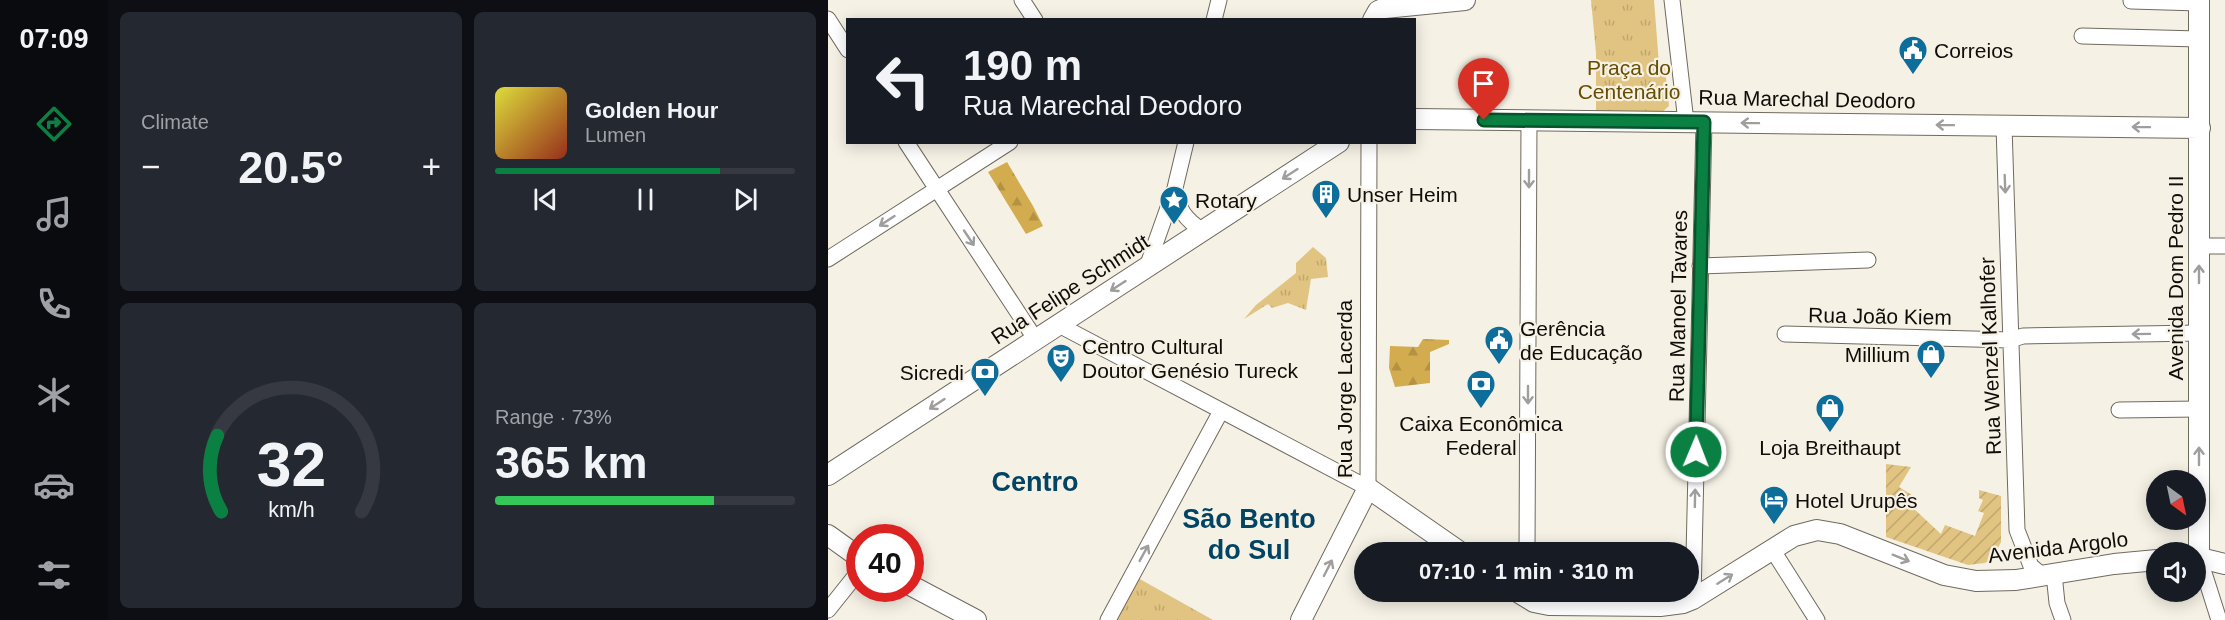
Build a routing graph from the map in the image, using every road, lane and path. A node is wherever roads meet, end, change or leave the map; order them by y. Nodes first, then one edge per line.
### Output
1 (1022, 0) edge
2 (1465, 0) edge
3 (1672, 0) edge
4 (1442, 2) edge
5 (2131, 2) dead end
6 (2199, 2) edge
7 (1034, 18) edge
8 (1374, 18) edge
9 (828, 19) edge
10 (2082, 36) dead end
11 (2199, 39) junction
12 (846, 47) edge
13 (1416, 119) edge
14 (1529, 120) junction
15 (1695, 122) junction
16 (2004, 126) junction
17 (2200, 128) junction
18 (907, 144) edge
19 (1007, 144) edge
20 (1186, 144) edge
21 (1336, 144) edge
22 (1369, 144) edge
23 (1175, 188) junction
24 (936, 190) junction
25 (1203, 231) junction
26 (2200, 246) junction
27 (2225, 246) edge
28 (828, 259) edge
29 (1868, 260) dead end
30 (1147, 267) junction
31 (1700, 267) junction
32 (1059, 325) junction
33 (2199, 333) junction
34 (1785, 334) dead end
35 (1036, 340) junction
36 (2010, 340) junction
37 (2199, 409) junction
38 (2119, 410) dead end
39 (1221, 411) junction
40 (828, 475) edge
41 (1368, 488) junction
42 (828, 536) edge
43 (1446, 542) edge
44 (1527, 542) edge
45 (1694, 542) edge
46 (2198, 542) edge
47 (846, 548) edge
48 (1772, 549) junction
49 (2206, 559) edge
50 (2146, 561) edge
51 (2225, 564) edge
52 (2048, 575) junction
53 (2206, 582) edge
54 (846, 588) edge
55 (924, 593) edge
56 (1699, 595) edge
57 (1537, 602) edge
58 (1686, 602) edge
59 (828, 610) edge
60 (975, 620) edge
61 (1108, 620) edge
62 (1302, 620) edge
63 (1817, 620) edge
64 (2063, 620) edge
65 (2218, 620) edge

1 - 7 street
2 - 4 main road
3 - 15 street, Rua Manoel Tavares
4 - 8 main road
5 - 6 street
6 - 11 main road, Avenida Dom Pedro II
9 - 12 street
10 - 11 street
11 - 17 main road, Avenida Dom Pedro II
13 - 14 main road, Rua Marechal Deodoro
14 - 15 main road, Rua Marechal Deodoro
14 -> 44 street
16 -> 15 main road, Rua Marechal Deodoro
15 - 31 street, Rua Manoel Tavares
17 -> 16 main road, Rua Marechal Deodoro
16 -> 36 street, Rua Wenzel Kalhofer
17 - 26 main road, Avenida Dom Pedro II
18 - 24 street
19 - 24 street
20 - 23 street
21 -> 25 main road, Rua Felipe Schmidt
22 - 41 street, Rua Jorge Lacerda
23 - 25 street
23 - 30 street
24 -> 28 street
24 -> 35 street
25 - 30 main road, Rua Felipe Schmidt
26 - 27 street
33 -> 26 main road, Avenida Dom Pedro II
29 - 31 street
30 -> 32 main road, Rua Felipe Schmidt
45 -> 31 street, Rua Manoel Tavares
32 - 35 main road, Rua Felipe Schmidt
32 - 39 street
33 -> 36 street, Rua João Kiem
33 - 37 main road, Avenida Dom Pedro II
34 - 36 street, Rua João Kiem
35 -> 40 main road, Rua Felipe Schmidt
36 - 52 street, Rua Wenzel Kalhofer
37 - 38 street
46 -> 37 main road, Avenida Dom Pedro II
39 - 41 street
61 -> 39 street
41 - 43 main road
62 -> 41 main road, Rua Jorge Lacerda
42 - 47 main road
48 -> 52 main road, Avenida Argolo
56 -> 48 main road, Avenida Argolo
48 - 63 street
49 - 51 main road
50 - 52 main road, Avenida Argolo
52 - 64 street
53 - 65 street
54 - 59 street
55 - 60 main road
57 - 58 main road, Avenida Argolo

